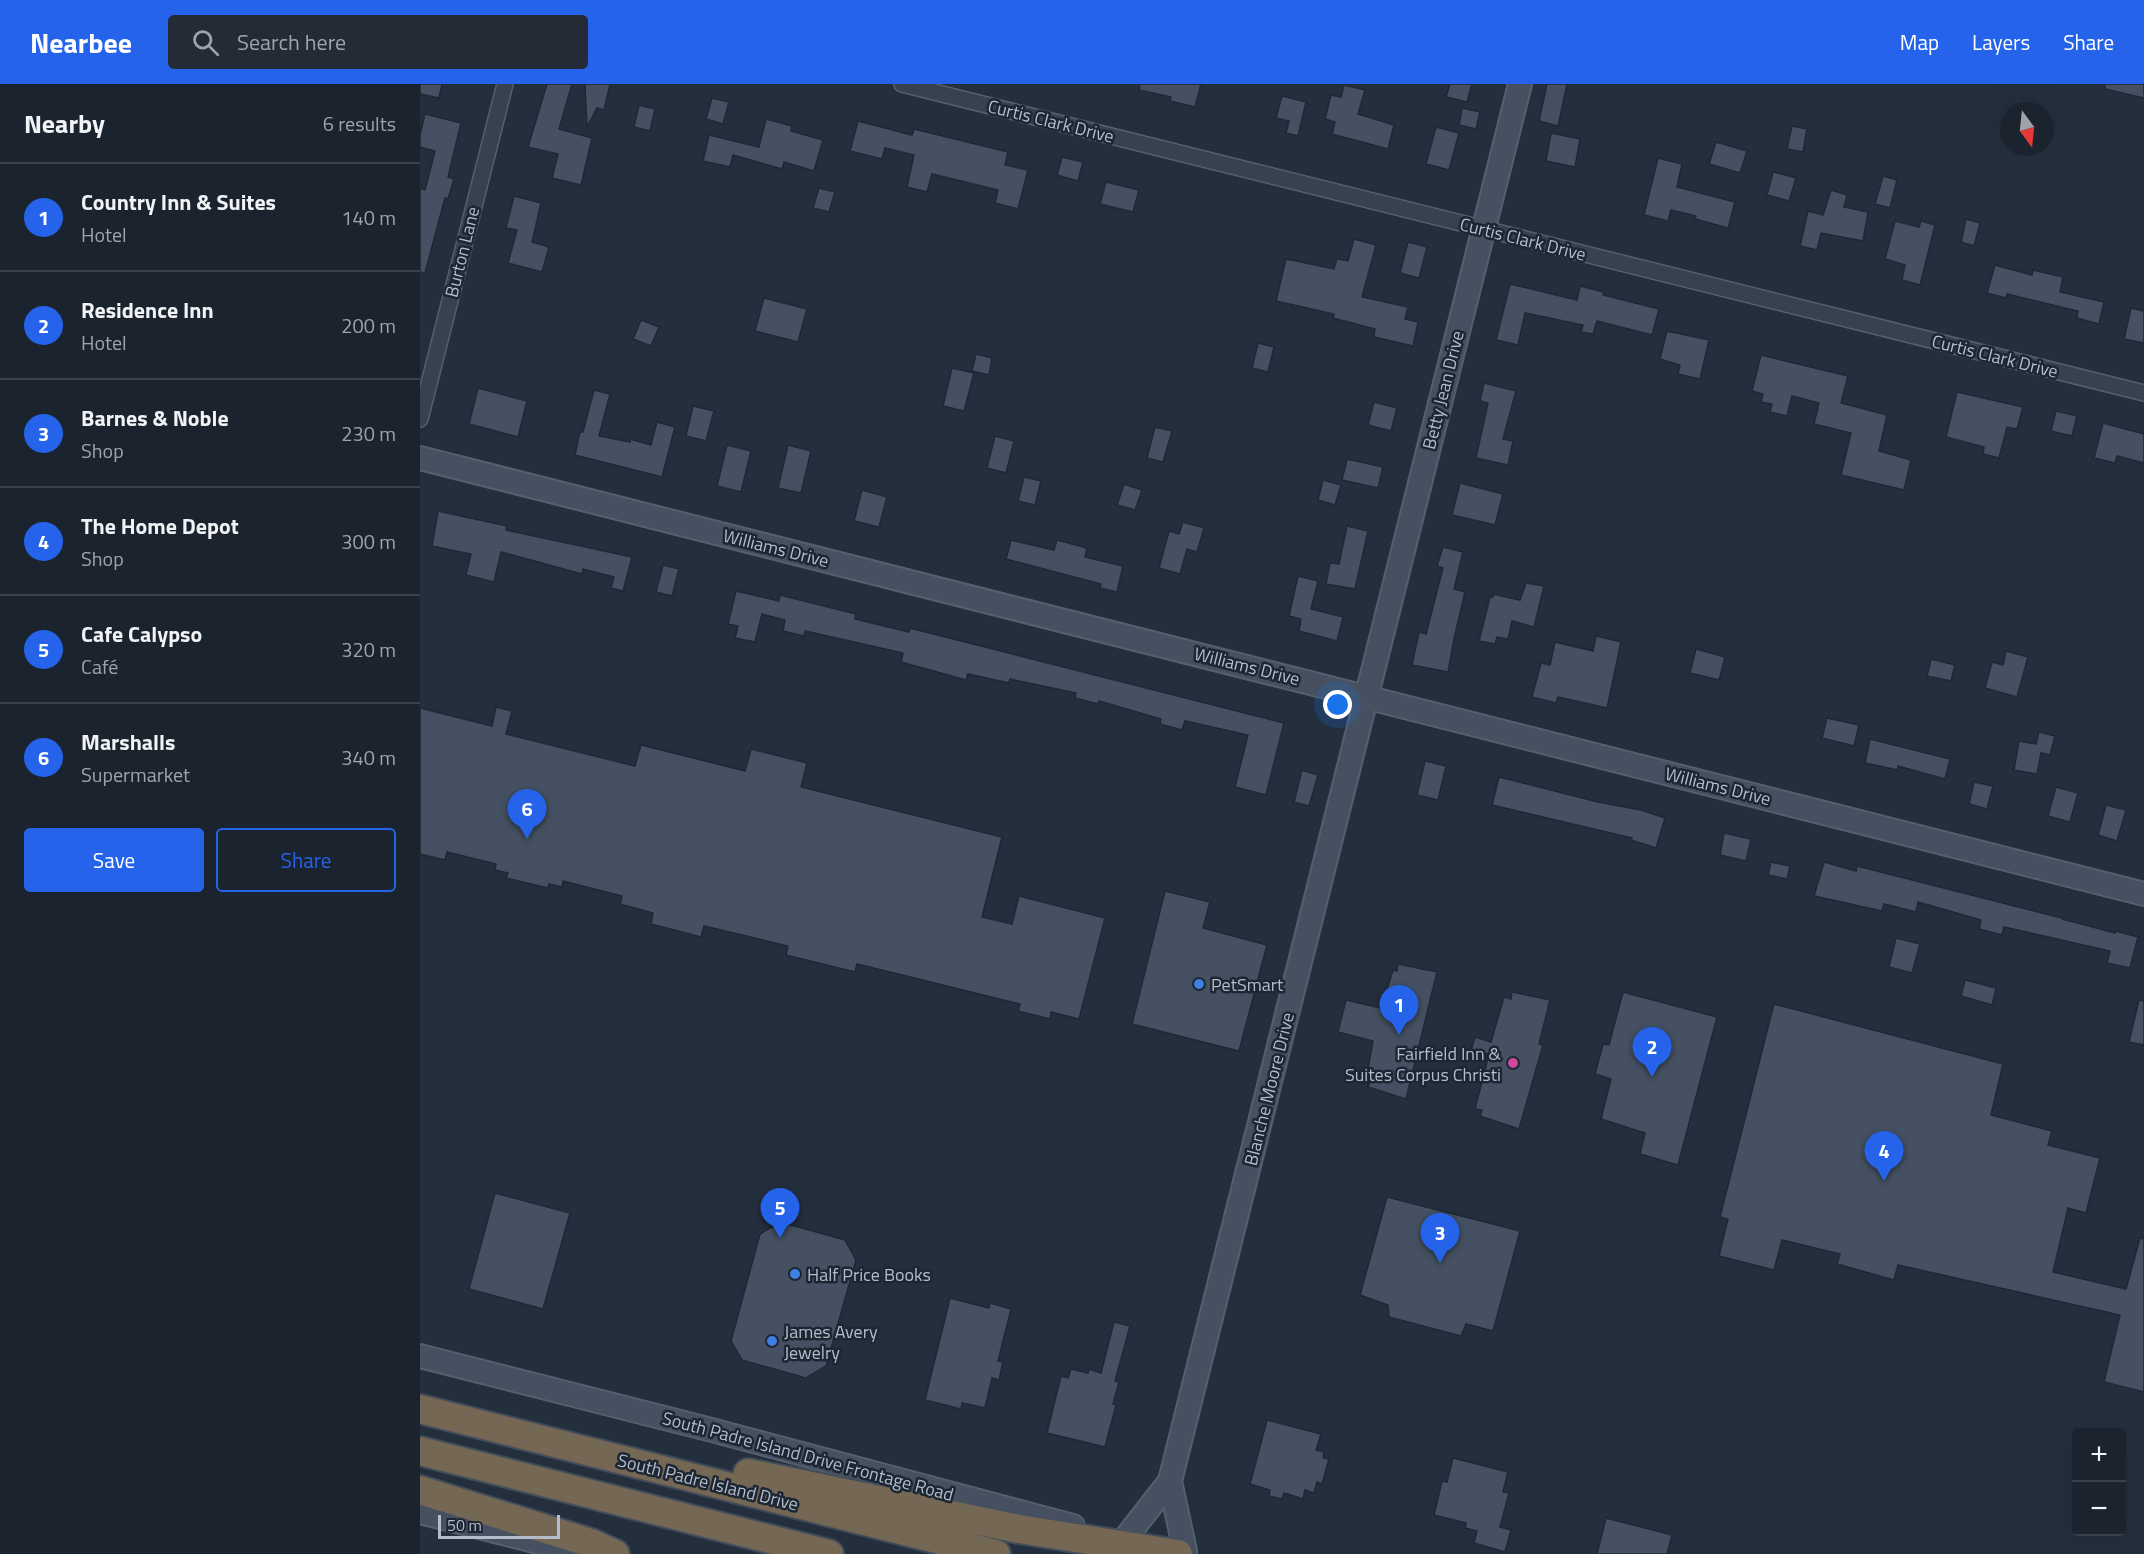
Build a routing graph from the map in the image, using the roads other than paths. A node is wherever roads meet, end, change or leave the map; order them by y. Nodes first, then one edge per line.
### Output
1 (505, 84) edge
2 (902, 84) edge
3 (1520, 84) edge
4 (1484, 230) junction
5 (2144, 393) edge
6 (420, 419) edge
7 (420, 458) edge
8 (1366, 696) junction
9 (2144, 894) edge
10 (420, 1356) edge
11 (420, 1409) edge
12 (420, 1451) edge
13 (609, 1458) junction
14 (1170, 1481) junction
15 (420, 1490) edge
16 (420, 1512) edge
17 (1124, 1540) junction
18 (1187, 1553) edge
19 (584, 1554) edge
20 (615, 1554) edge
21 (829, 1554) edge
22 (996, 1554) edge

1 - 6 street, Burton Lane
2 - 4 street, Curtis Clark Drive
3 - 4 street, Betty Jean Drive
4 - 5 street, Curtis Clark Drive
4 - 8 street, Betty Jean Drive
7 - 8 street, Williams Drive
8 - 9 street, Williams Drive
8 - 14 street, Blanche Moore Drive
10 - 17 street, South Padre Island Drive Frontage Road
11 - 13 highway, South Padre Island Drive
12 - 21 highway
13 - 18 highway
13 - 22 highway, South Padre Island Drive
14 - 17 street, Blanche Moore Drive
14 - 18 street, Blanche Moore Drive
15 - 20 highway
16 - 19 street
17 - 18 street, South Padre Island Drive Frontage Road

